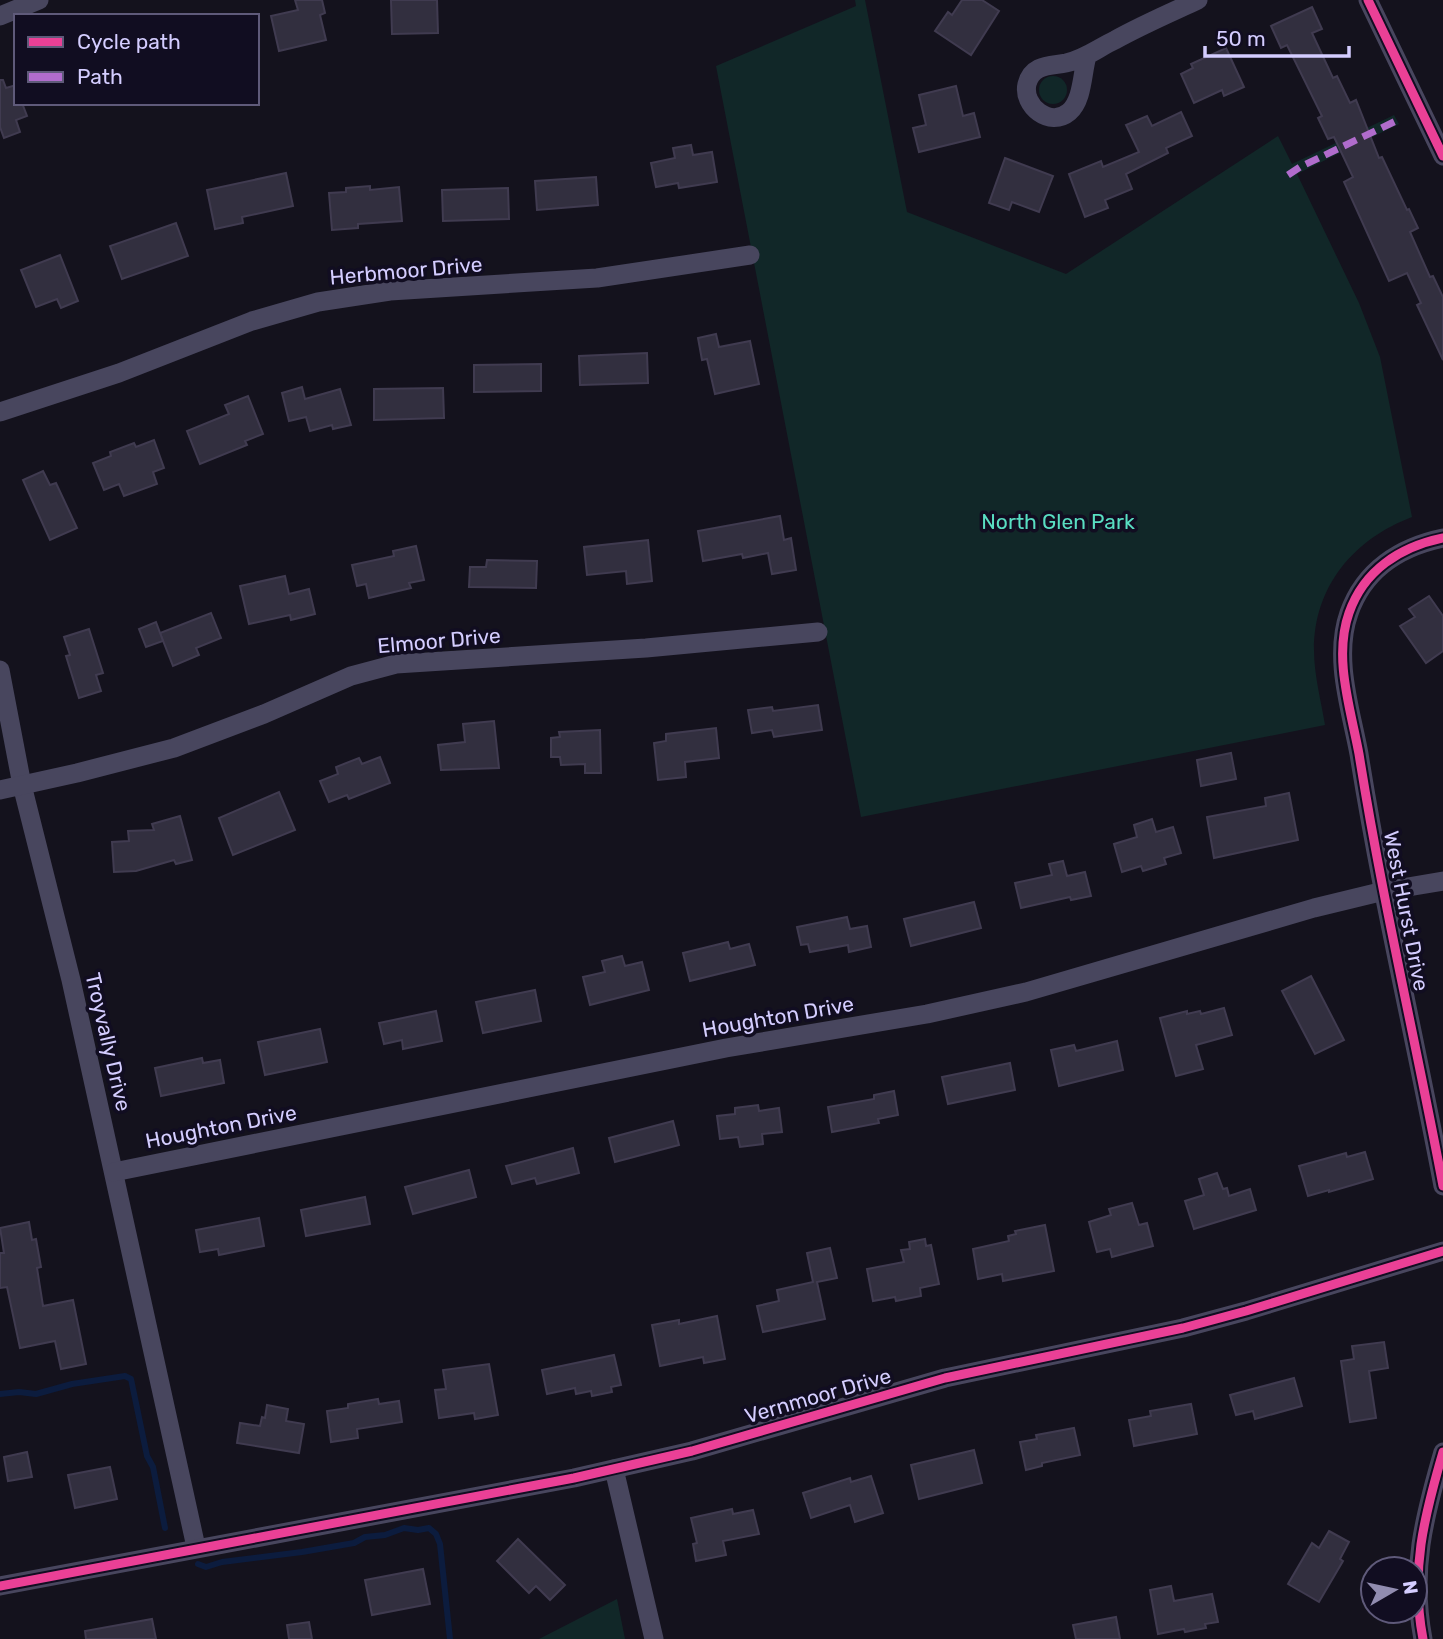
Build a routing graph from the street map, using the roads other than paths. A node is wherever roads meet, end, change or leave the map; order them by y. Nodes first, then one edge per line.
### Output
1 (39, 0) edge
2 (1198, 0) edge
3 (1368, 0) edge
4 (0, 16) edge
5 (1087, 56) dead end
6 (1443, 156) edge
7 (750, 255) dead end
8 (0, 412) edge
9 (1443, 537) edge
10 (818, 632) dead end
11 (0, 670) edge
12 (22, 785) junction
13 (0, 790) edge
14 (1443, 881) edge
15 (1384, 891) junction
16 (114, 1172) junction
17 (1443, 1186) edge
18 (1443, 1251) edge
19 (1443, 1452) edge
20 (614, 1469) junction
21 (196, 1547) junction
22 (0, 1586) edge
23 (654, 1639) edge
24 (1423, 1639) edge

1 - 4 street
2 - 5 street
3 - 6 street
7 - 8 street, Herbmoor Drive
9 - 15 street, West Hurst Drive
10 - 12 street, Elmoor Drive
11 - 12 street, Troyvally Drive
12 - 13 street, Elmoor Drive
12 - 16 street, Troyvally Drive
14 - 15 street, Houghton Drive
15 - 16 street, Houghton Drive
15 - 17 street, West Hurst Drive
16 - 21 street, Troyvally Drive
18 - 20 street, Vernmoor Drive
19 - 24 street
20 - 21 street, Vernmoor Drive
20 - 23 street
21 - 22 street, Vernmoor Drive

